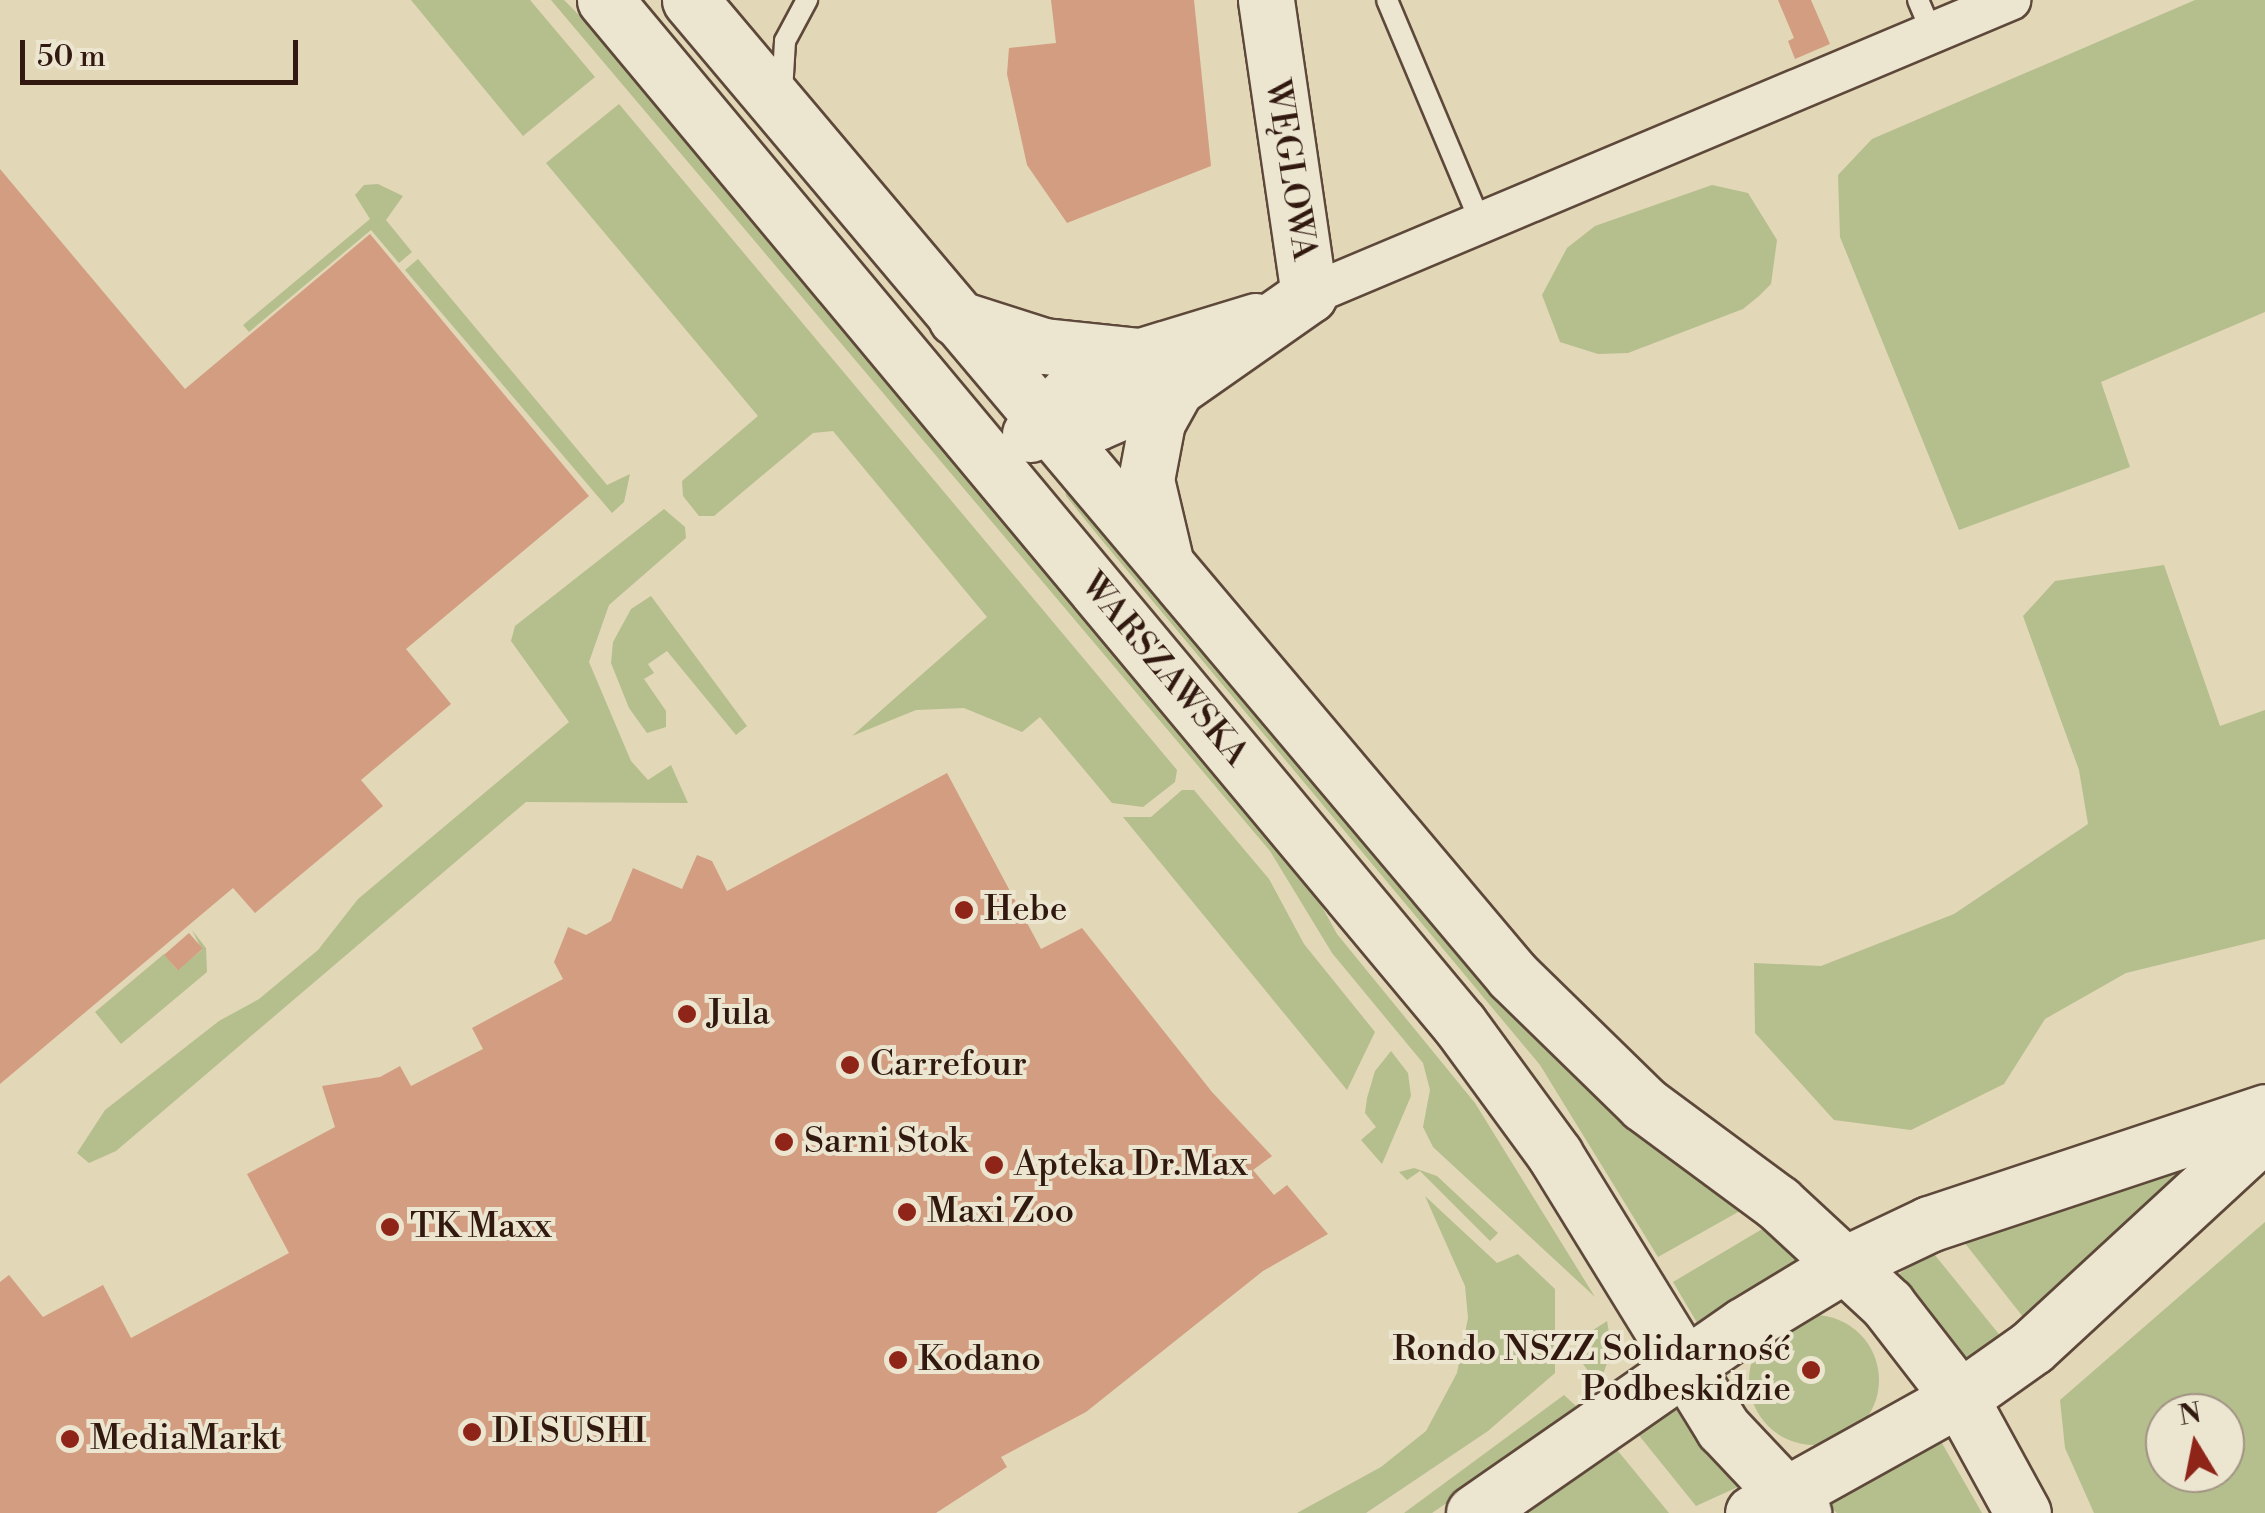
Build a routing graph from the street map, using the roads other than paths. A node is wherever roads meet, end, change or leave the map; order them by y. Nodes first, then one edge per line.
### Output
1 (605, 0) edge
2 (690, 0) edge
3 (807, 0) edge
4 (1266, 0) edge
5 (1387, 0) edge
6 (2010, 0) edge
7 (1925, 17) edge
8 (781, 108) junction
9 (1481, 224) junction
10 (1289, 306) junction
11 (956, 318) junction
12 (1159, 372) junction
13 (1046, 422) junction
14 (992, 463) junction
15 (1167, 568) junction
16 (2265, 1112) edge
17 (2265, 1132) edge
18 (1848, 1263) junction
19 (2032, 1347) junction
20 (1682, 1368) junction
21 (1960, 1398) junction
22 (2016, 1498) edge
23 (1781, 1508) edge
24 (1474, 1513) edge

1 - 14 main road, WARSZAWSKA
2 - 8 main road, WARSZAWSKA
3 - 8 lane
4 - 10 main road, WĘGLOWA
5 - 9 lane
6 - 7 street
7 - 9 street
8 - 11 main road, WARSZAWSKA
9 - 10 street
10 - 12 main road
11 - 12 main road
11 - 13 main road, WARSZAWSKA
12 - 13 main road
12 - 15 main road
13 - 14 main road
13 - 15 main road, WARSZAWSKA
14 - 20 main road, WARSZAWSKA
15 - 18 main road, WARSZAWSKA
16 - 18 main road
17 - 19 main road
18 - 20 main road
18 - 21 main road, WARSZAWSKA
19 - 21 main road
19 - 22 main road
20 - 23 main road, WARSZAWSKA
20 - 24 main road
21 - 22 main road
21 - 23 main road

